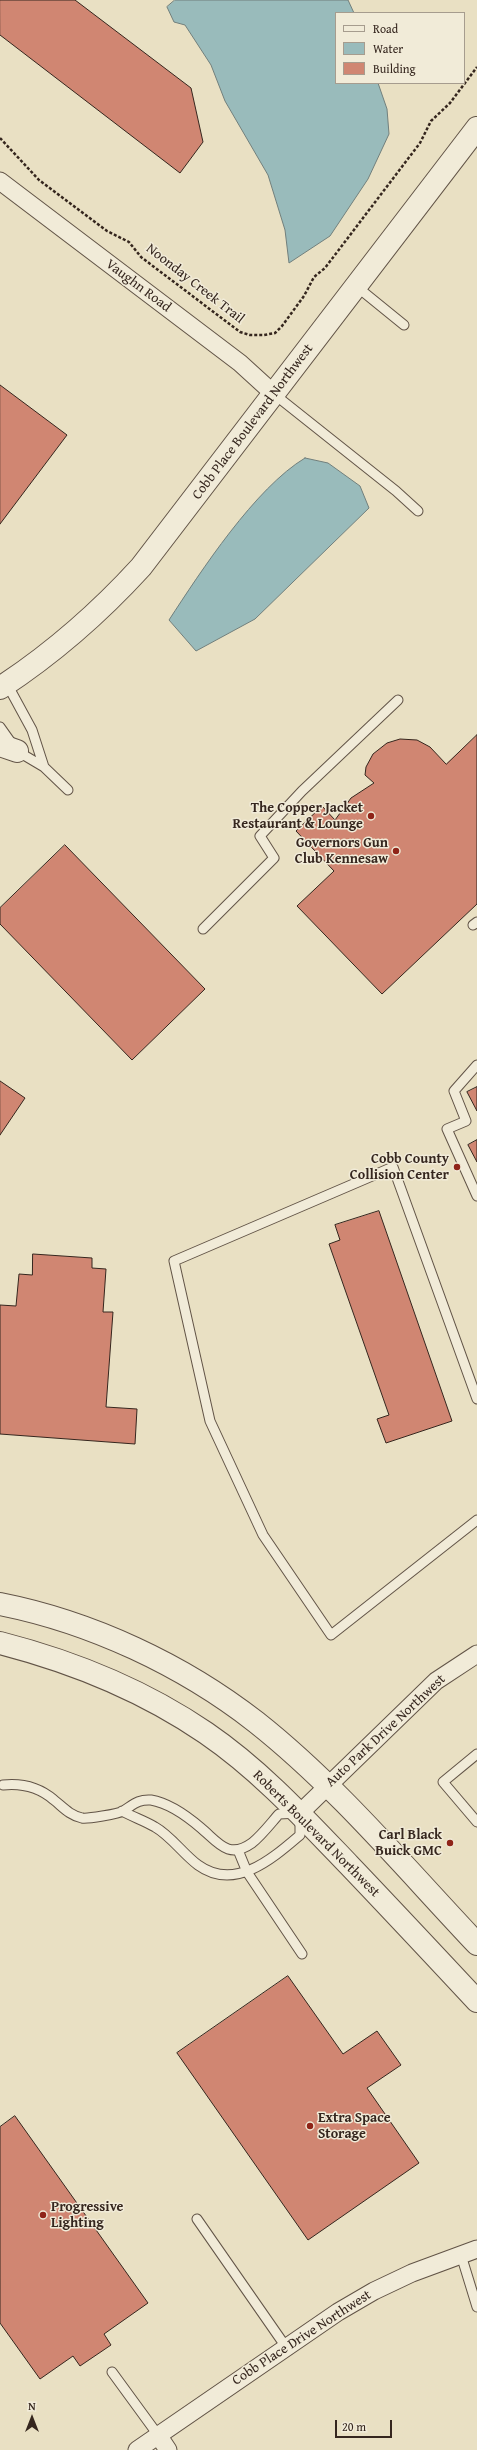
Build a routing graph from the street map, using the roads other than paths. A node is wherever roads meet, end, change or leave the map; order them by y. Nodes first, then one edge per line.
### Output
1 (477, 128) edge
2 (0, 181) edge
3 (356, 286) junction
4 (404, 325) dead end
5 (274, 394) junction
6 (418, 511) dead end
7 (4, 686) edge
8 (398, 700) dead end
9 (0, 727) edge
10 (8, 748) edge
11 (44, 767) junction
12 (68, 790) dead end
13 (203, 929) dead end
14 (477, 1065) edge
15 (477, 1196) edge
16 (477, 1399) edge
17 (477, 1520) edge
18 (0, 1604) edge
19 (0, 1643) edge
20 (477, 1654) edge
21 (477, 1754) edge
22 (3, 1785) dead end
23 (328, 1786) junction
24 (122, 1812) junction
25 (300, 1813) junction
26 (477, 1822) edge
27 (238, 1850) junction
28 (247, 1872) junction
29 (477, 1944) edge
30 (302, 1954) dead end
31 (477, 2000) edge
32 (198, 2219) dead end
33 (477, 2249) edge
34 (461, 2255) junction
35 (477, 2307) edge
36 (286, 2347) junction
37 (112, 2372) dead end
38 (158, 2435) junction
39 (137, 2450) edge
40 (168, 2450) edge

1 - 3 street, Cobb Place Boulevard Northwest
2 - 5 street, Vaughn Road
3 - 4 lane
3 - 5 street, Cobb Place Boulevard Northwest
5 - 6 lane
5 - 7 street, Cobb Place Boulevard Northwest
7 - 11 lane
8 - 13 lane
9 - 10 lane
10 - 11 lane
11 - 12 lane
14 - 15 lane
16 - 17 lane
18 - 23 street
19 - 25 street, Roberts Boulevard Northwest
20 - 23 street, Auto Park Drive Northwest
21 - 26 lane
22 - 24 lane
23 - 25 street, Auto Park Drive Northwest
23 - 29 street
24 - 27 lane
24 - 28 lane
25 - 27 lane
25 - 28 lane
25 - 31 street, Roberts Boulevard Northwest
27 - 28 lane
28 - 30 lane
32 - 36 lane
33 - 34 street, Cobb Place Drive Northwest
34 - 35 lane
34 - 36 street, Cobb Place Drive Northwest
36 - 38 street, Cobb Place Drive Northwest
37 - 38 lane
38 - 39 street, Cobb Place Drive Northwest
38 - 40 street

